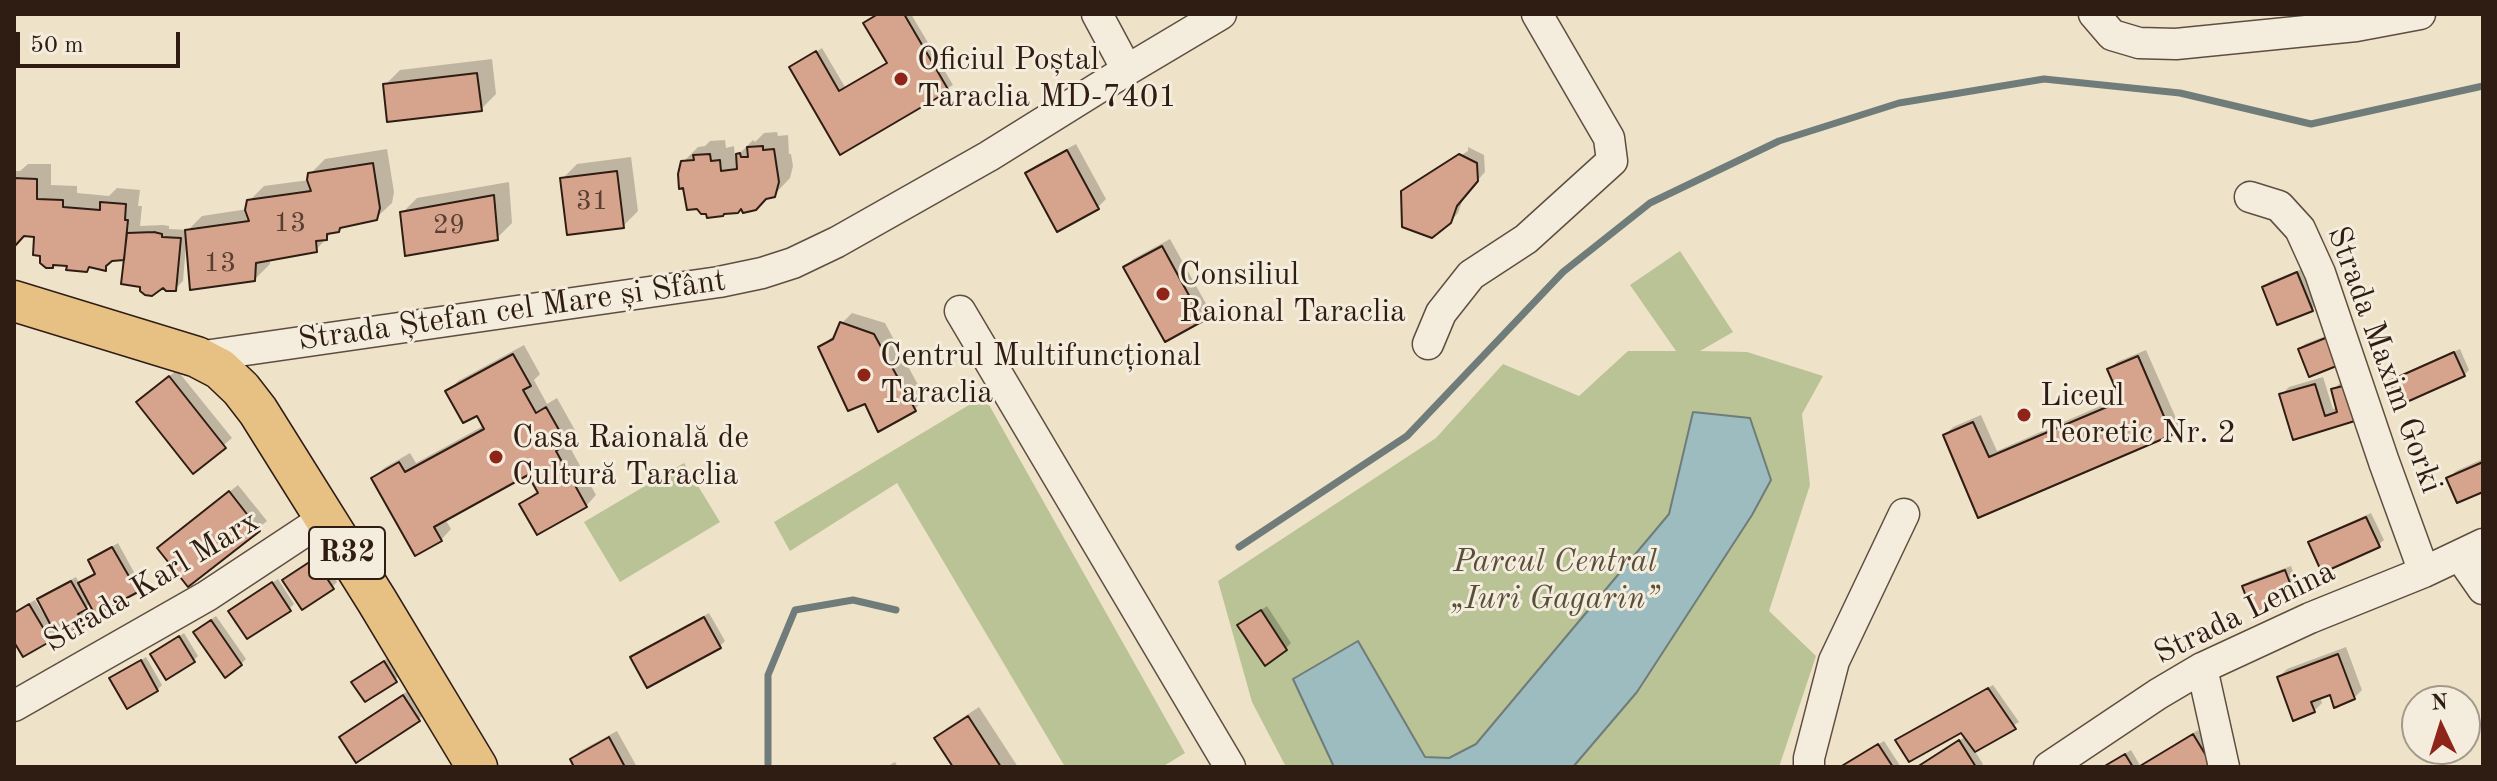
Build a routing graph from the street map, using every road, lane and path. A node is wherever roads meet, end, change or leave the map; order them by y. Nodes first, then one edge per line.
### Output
1 (1097, 14) edge
2 (1221, 14) edge
3 (1537, 14) edge
4 (2094, 14) edge
5 (2420, 14) edge
6 (1127, 70) junction
7 (2250, 197) dead end
8 (14, 301) edge
9 (960, 311) dead end
10 (1428, 344) dead end
11 (197, 357) junction
12 (1904, 514) dead end
13 (325, 518) junction
14 (2471, 550) edge
15 (2424, 572) junction
16 (2483, 589) edge
17 (2202, 668) junction
18 (14, 706) edge
19 (477, 767) edge
20 (1230, 767) edge
21 (1809, 767) edge
22 (2049, 767) edge
23 (2224, 767) edge

1 - 6 street
2 - 6 street, Strada Ștefan cel Mare și Sfânt
3 - 10 street
4 - 5 street
6 - 11 street, Strada Ștefan cel Mare și Sfânt
7 - 15 street, Strada Maxim Gorki
8 - 11 main road, Strada Ștefan cel Mare și Sfânt / R32
9 - 20 street
11 - 13 main road, R32
12 - 21 street
13 - 18 street, Strada Karl Marx
13 - 19 main road, R32
14 - 15 street, Strada Lenina
14 - 16 street
15 - 17 street, Strada Lenina
17 - 22 street, Strada Lenina
17 - 23 street

